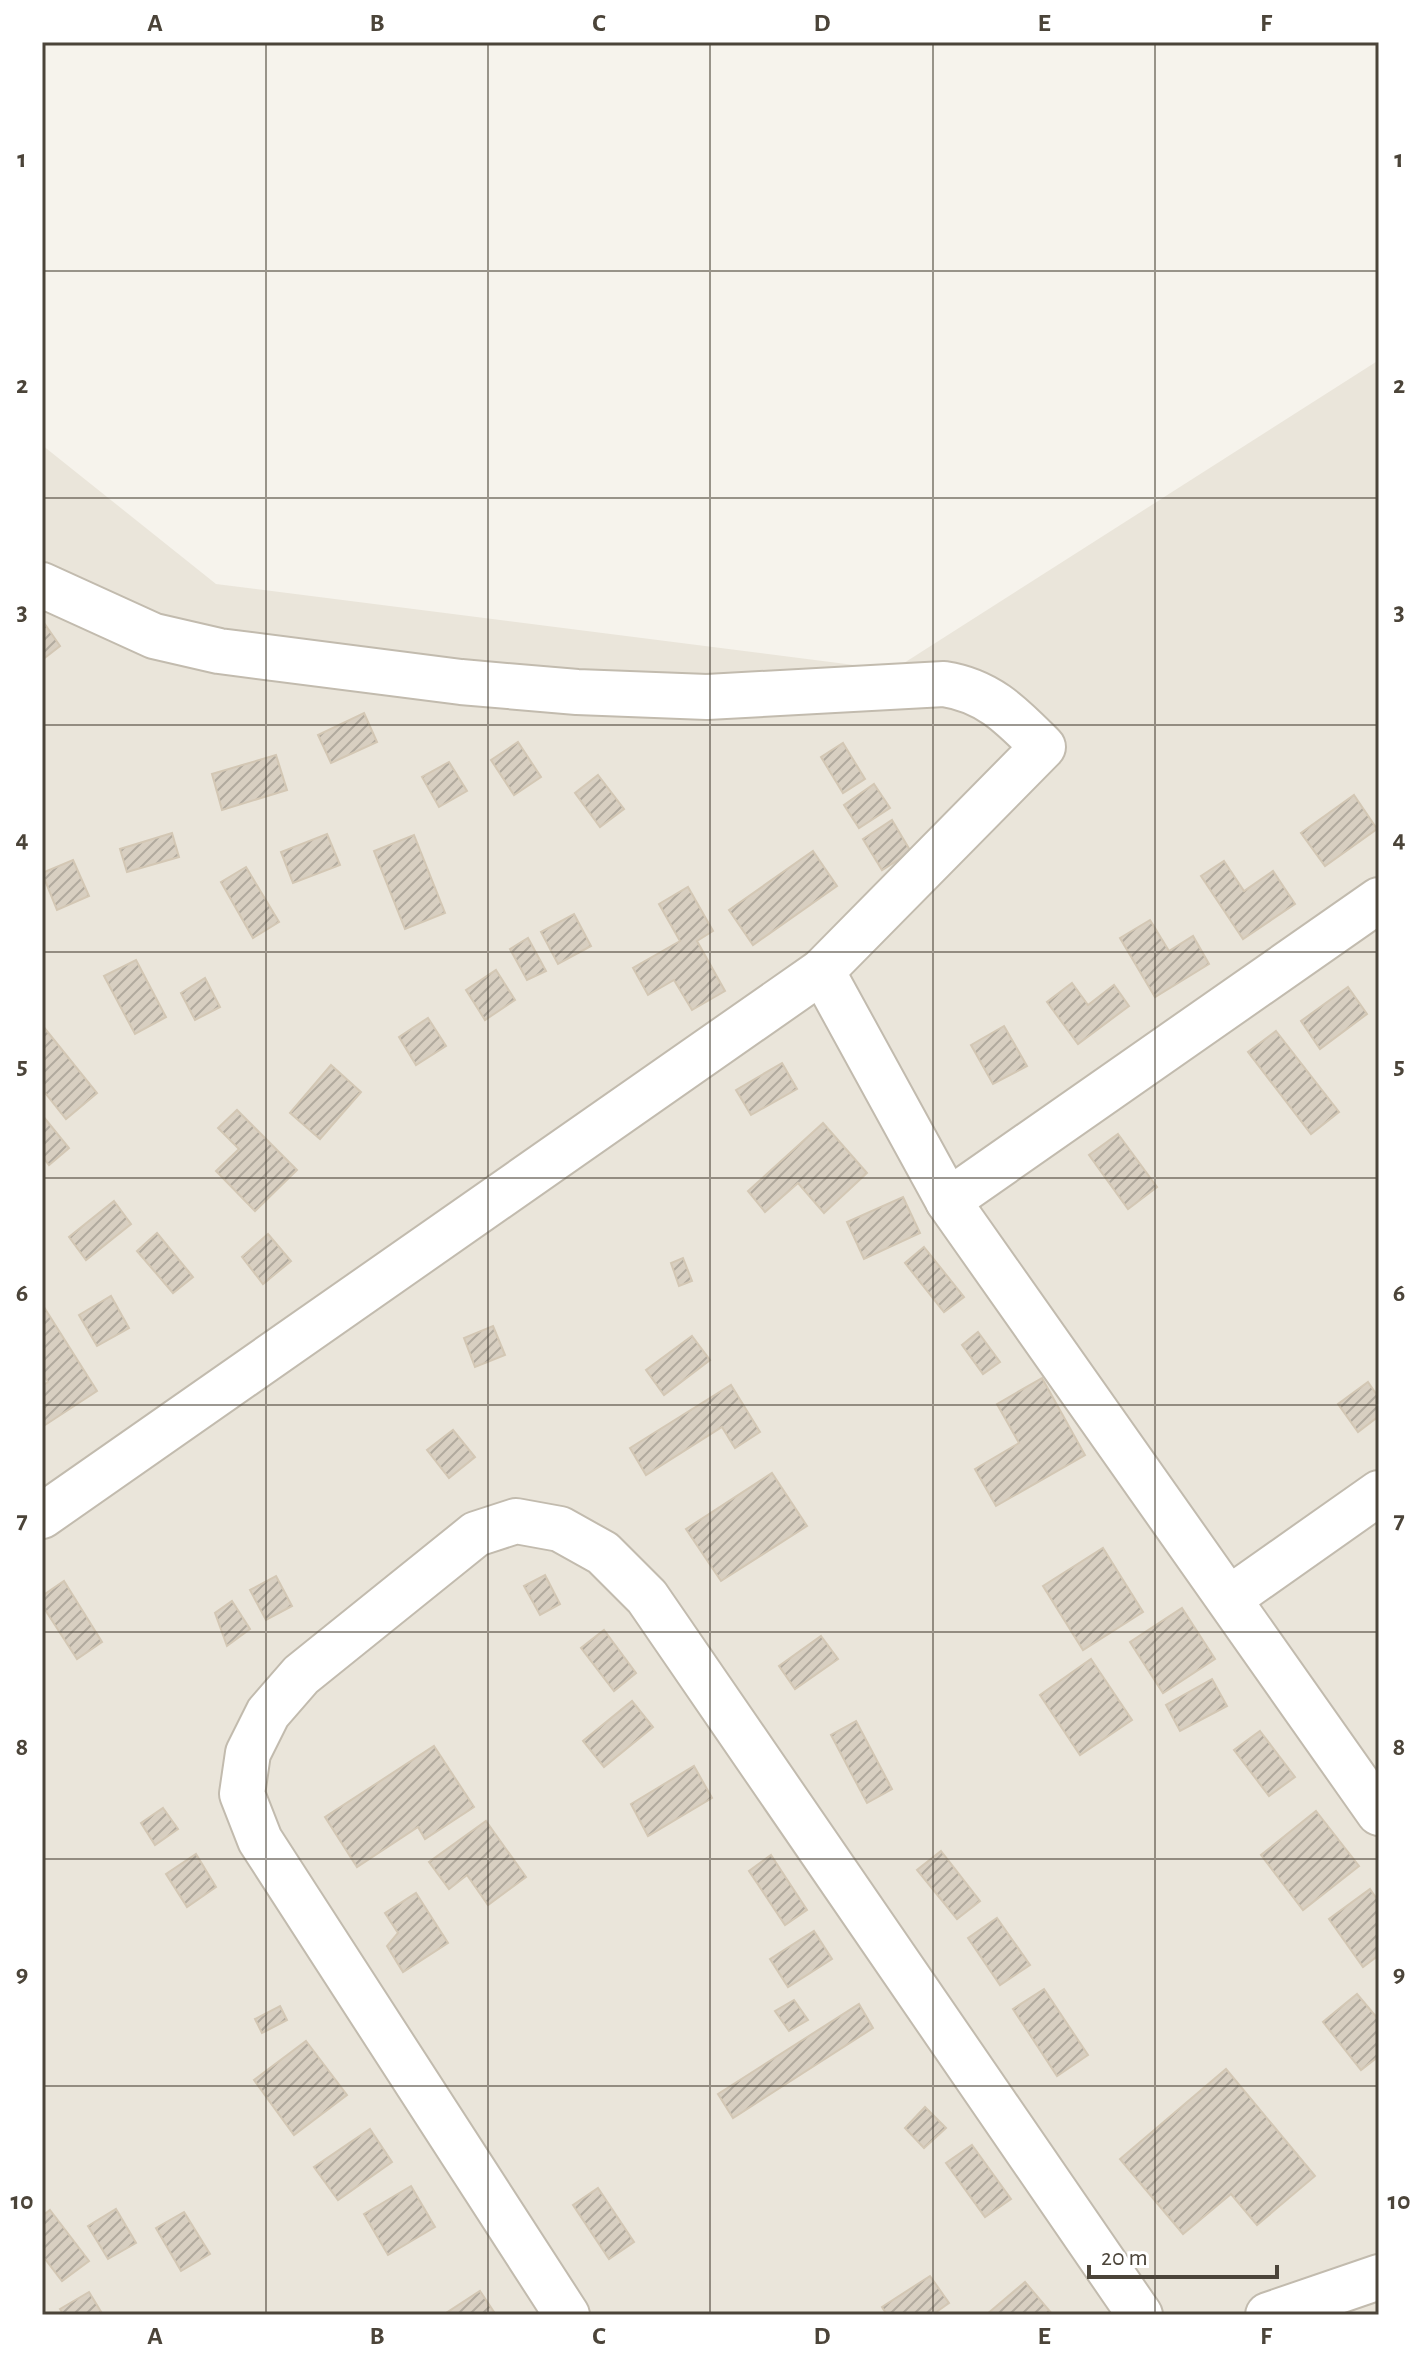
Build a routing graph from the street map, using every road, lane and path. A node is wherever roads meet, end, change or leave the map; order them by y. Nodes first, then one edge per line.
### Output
1 (42, 585) edge
2 (1379, 900) edge
3 (822, 971) junction
4 (948, 1201) junction
5 (1379, 1493) edge
6 (42, 1516) edge
7 (1230, 1598) junction
8 (1379, 1813) edge
9 (1379, 2277) edge
10 (567, 2315) edge
11 (1140, 2315) edge
12 (1268, 2315) edge

1 - 3 street
2 - 4 street
3 - 4 street
3 - 6 street
4 - 7 street
5 - 7 street
7 - 8 street
9 - 12 street
10 - 11 street

